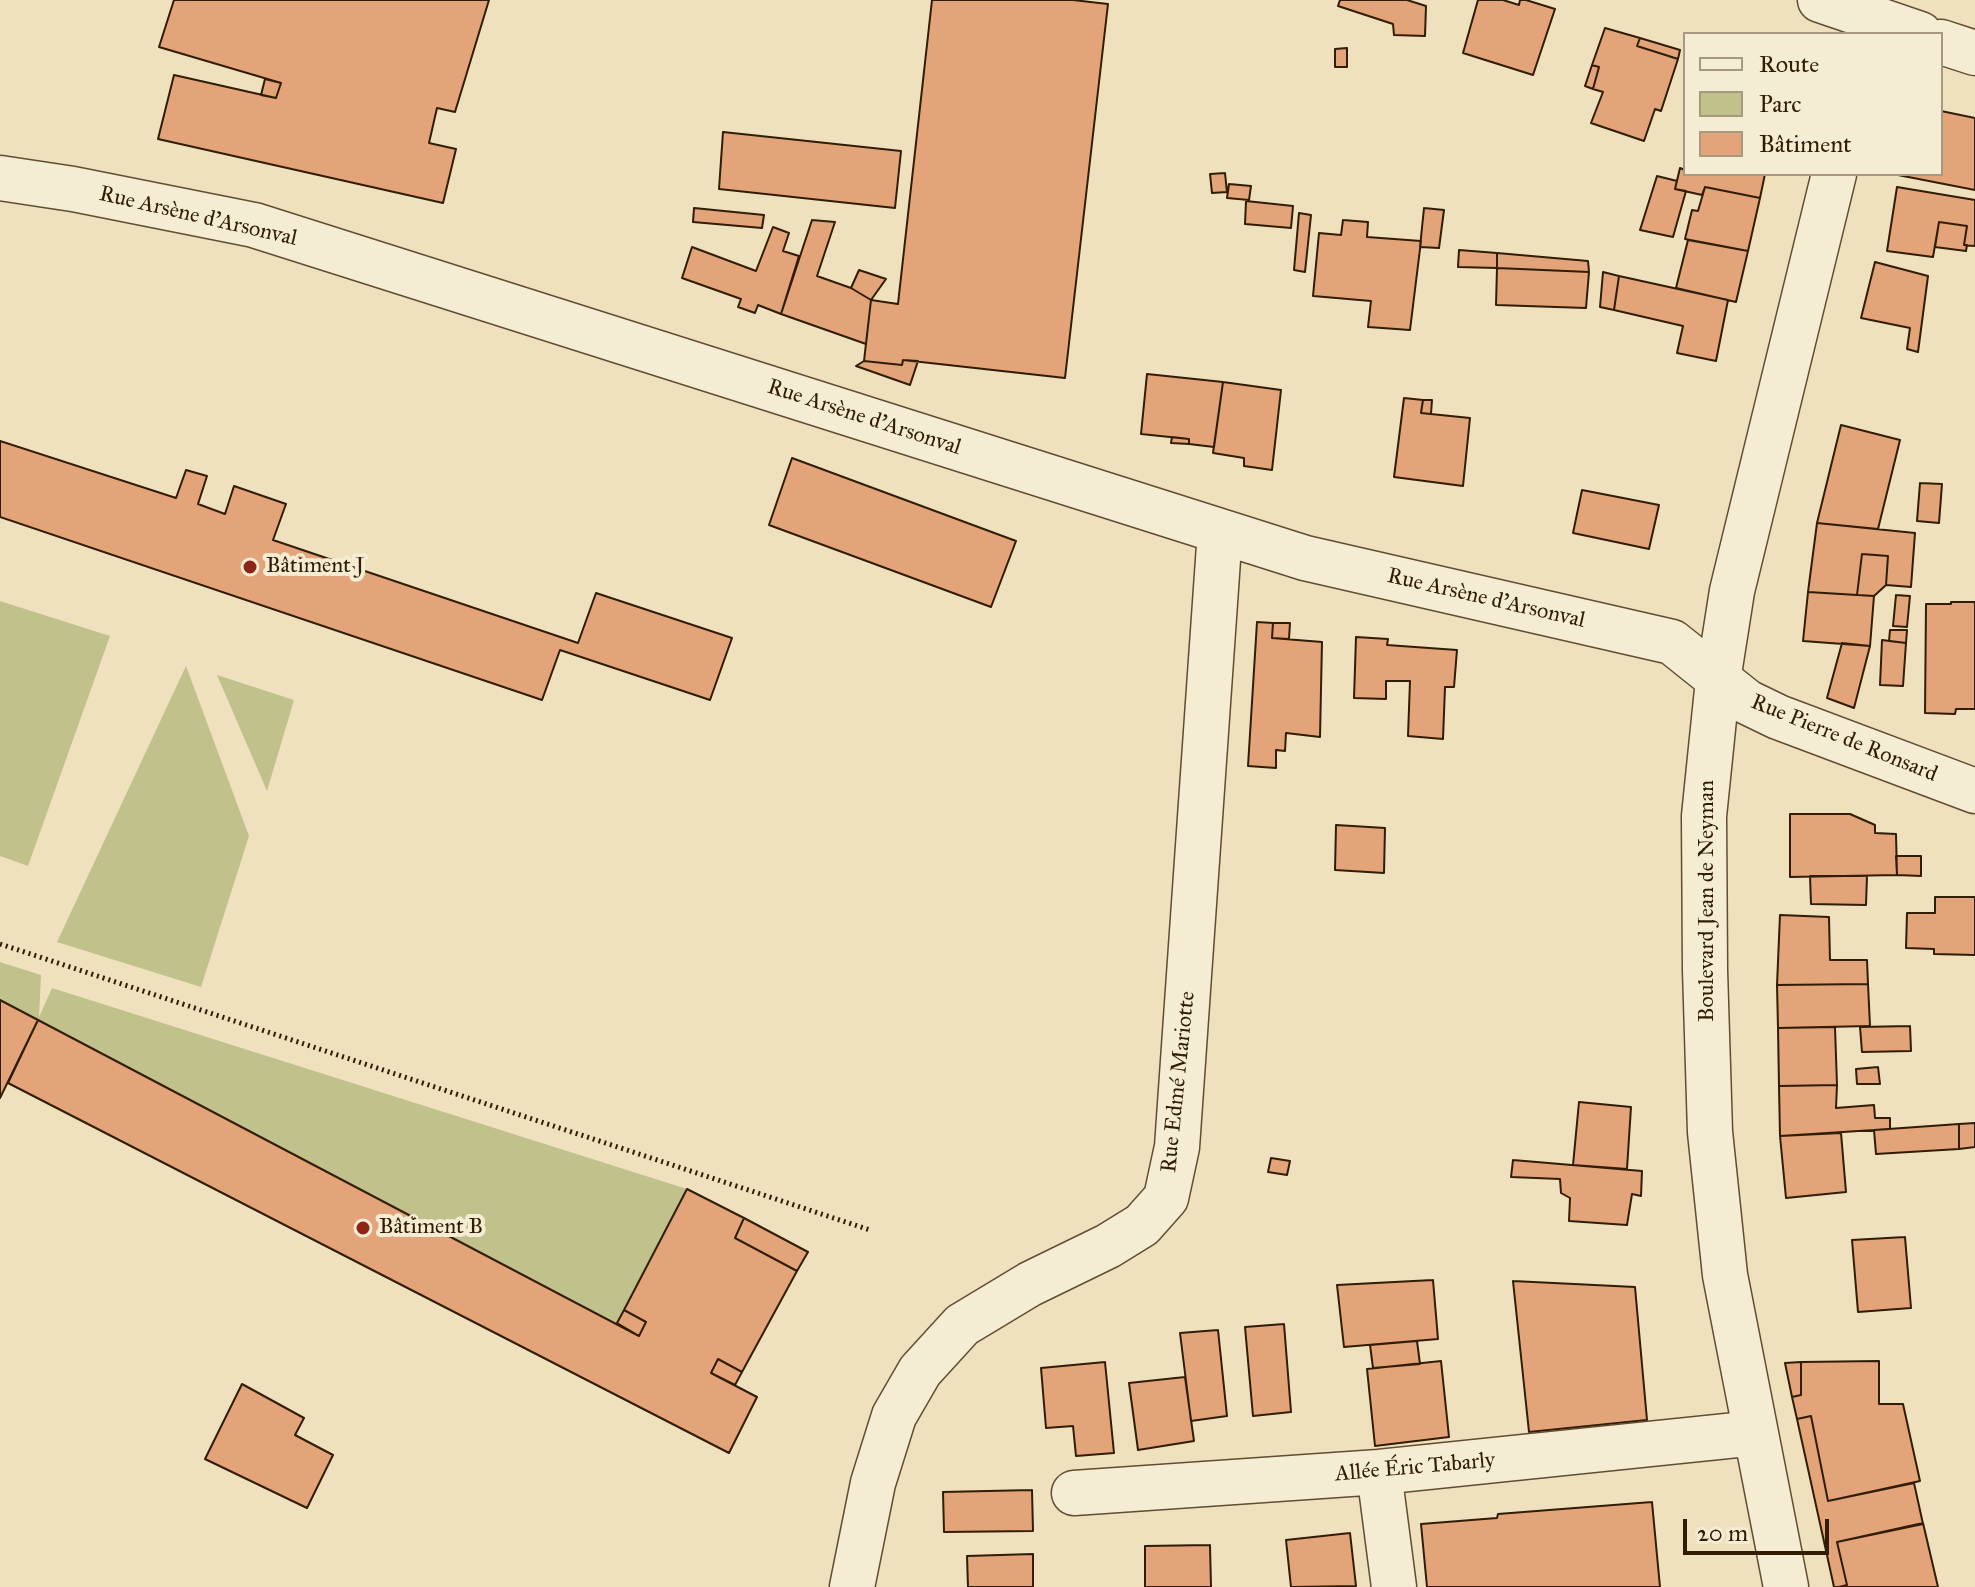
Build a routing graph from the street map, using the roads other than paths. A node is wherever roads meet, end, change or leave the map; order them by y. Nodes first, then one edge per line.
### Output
1 (1820, 0) edge
2 (1876, 17) edge
3 (1915, 32) edge
4 (1943, 43) edge
5 (1975, 53) edge
6 (1834, 176) edge
7 (0, 178) edge
8 (1220, 531) junction
9 (1718, 680) junction
10 (1975, 791) edge
11 (1756, 1433) junction
12 (1379, 1472) junction
13 (1074, 1493) dead end
14 (852, 1587) edge
15 (1394, 1587) edge
16 (1786, 1587) edge

1 - 2 street
2 - 3 street
4 - 5 street
6 - 9 street, Boulevard Jean de Neyman
7 - 8 street, Rue Arsène d'Arsonval
8 - 9 street, Rue Arsène d'Arsonval
8 - 14 street, Rue Edmé Mariotte
9 - 10 street, Rue Pierre de Ronsard
9 - 11 street, Boulevard Jean de Neyman
11 - 12 street, Allée Éric Tabarly
11 - 16 street, Boulevard Jean de Neyman
12 - 13 street, Allée Éric Tabarly
12 - 15 street

